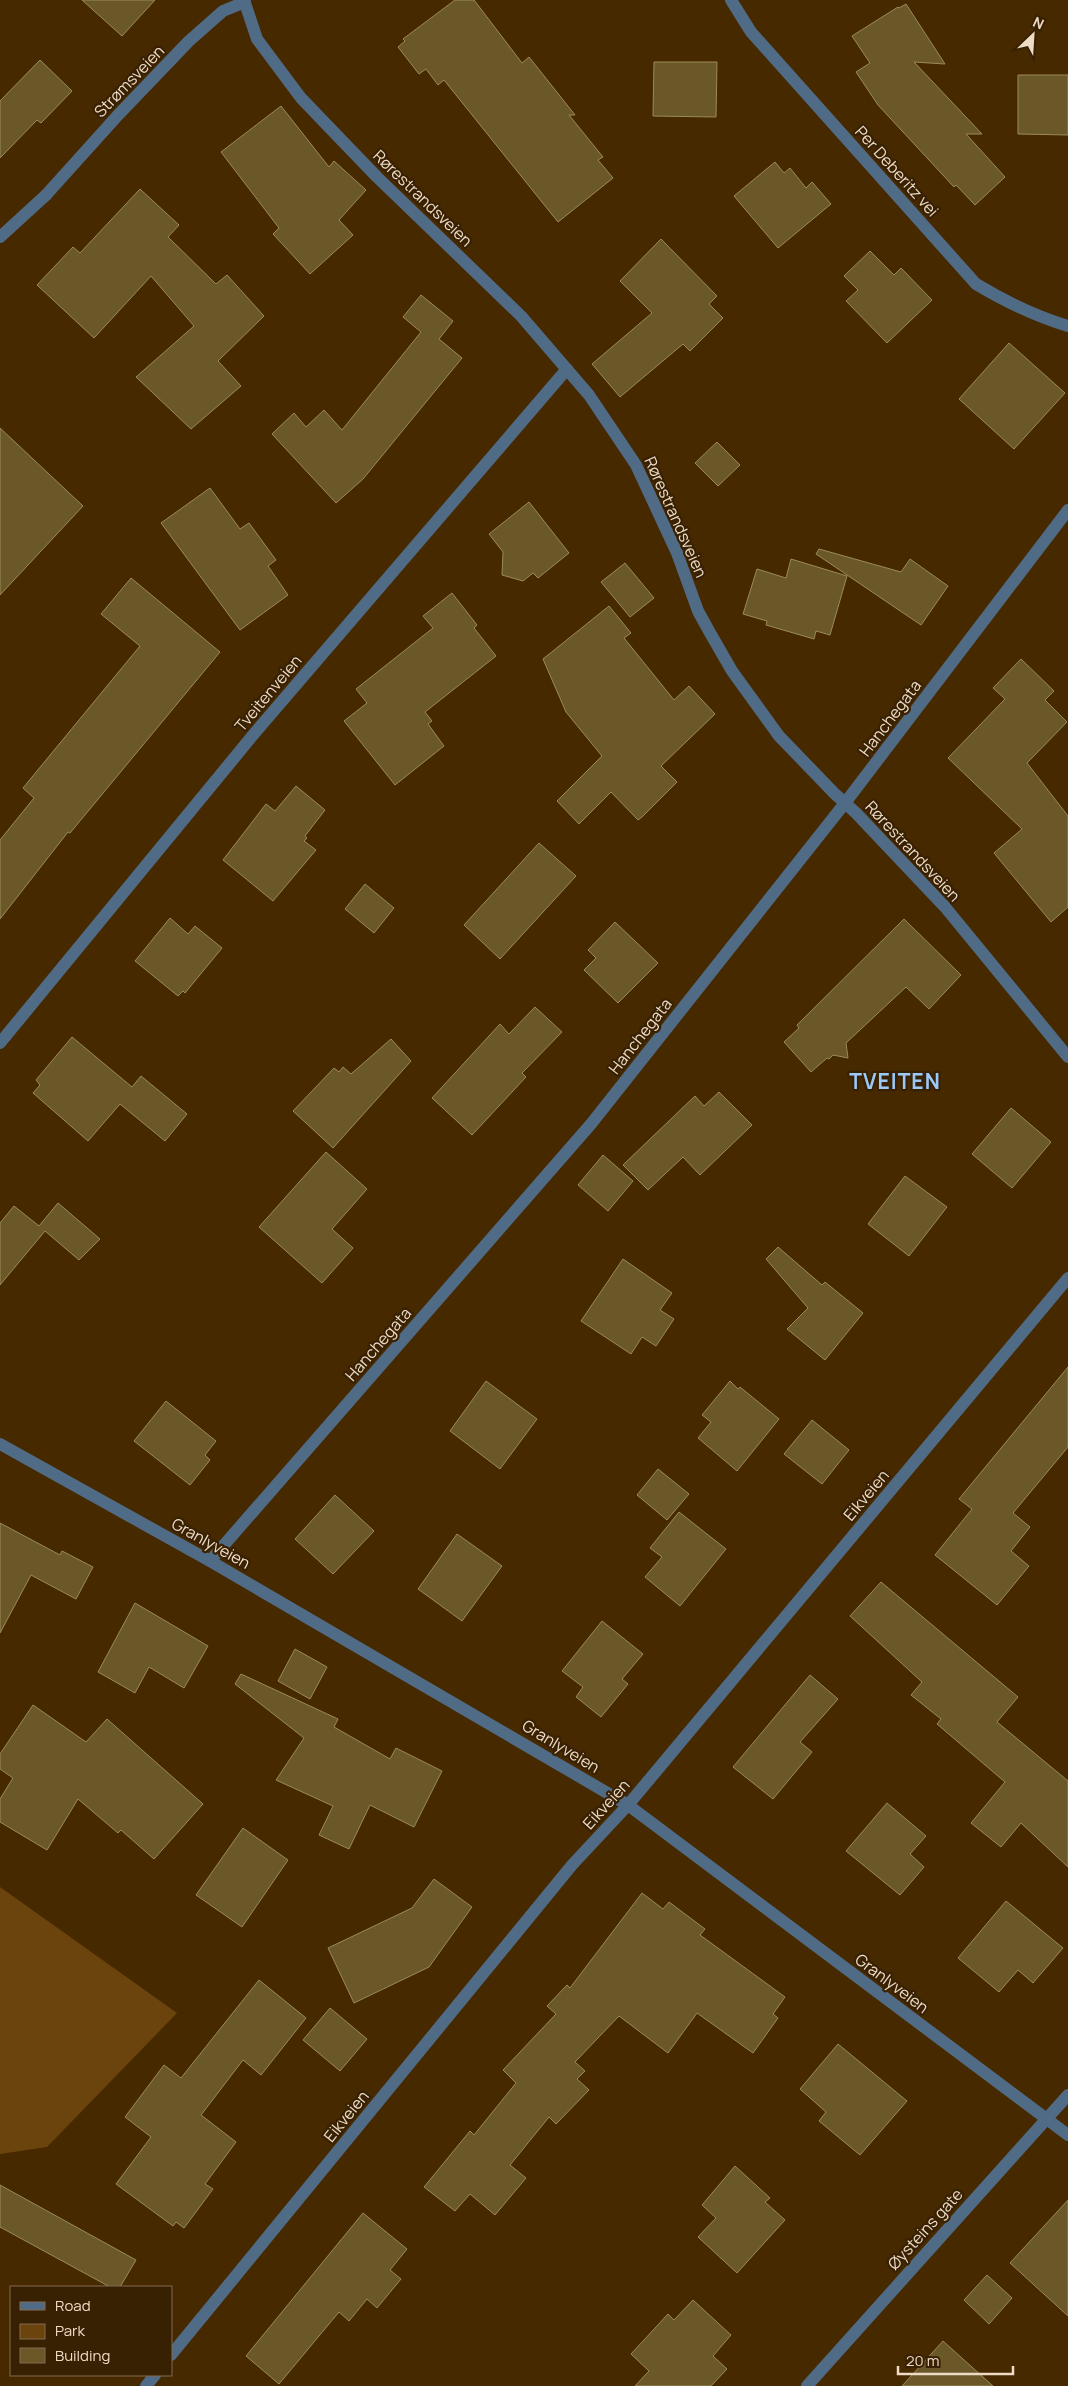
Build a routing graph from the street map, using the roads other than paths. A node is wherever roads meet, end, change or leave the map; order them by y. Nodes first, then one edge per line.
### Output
1 (731, 0) edge
2 (245, 1) edge
3 (0, 237) edge
4 (1068, 326) edge
5 (567, 369) junction
6 (1068, 510) edge
7 (845, 803) junction
8 (0, 1043) edge
9 (1068, 1058) edge
10 (1068, 1278) edge
11 (0, 1444) edge
12 (210, 1561) junction
13 (628, 1805) junction
14 (1068, 2095) edge
15 (1045, 2119) junction
16 (1068, 2135) edge
17 (172, 2354) edge
18 (154, 2376) edge
19 (146, 2386) edge
20 (807, 2386) edge

1 - 4 street, Per Deberitz vei
2 - 3 street, Strømsveien
2 - 5 street, Rørestrandsveien
5 - 7 street, Rørestrandsveien
5 - 8 street, Tveitenveien
6 - 7 street, Hanchegata
7 - 9 street, Rørestrandsveien
7 - 12 street, Hanchegata
10 - 13 street, Eikveien
11 - 12 street, Granlyveien
12 - 13 street, Granlyveien
13 - 15 street, Granlyveien
13 - 17 street, Eikveien
14 - 15 street, Øysteins gate
15 - 16 street, Granlyveien
15 - 20 street, Øysteins gate
18 - 19 street

